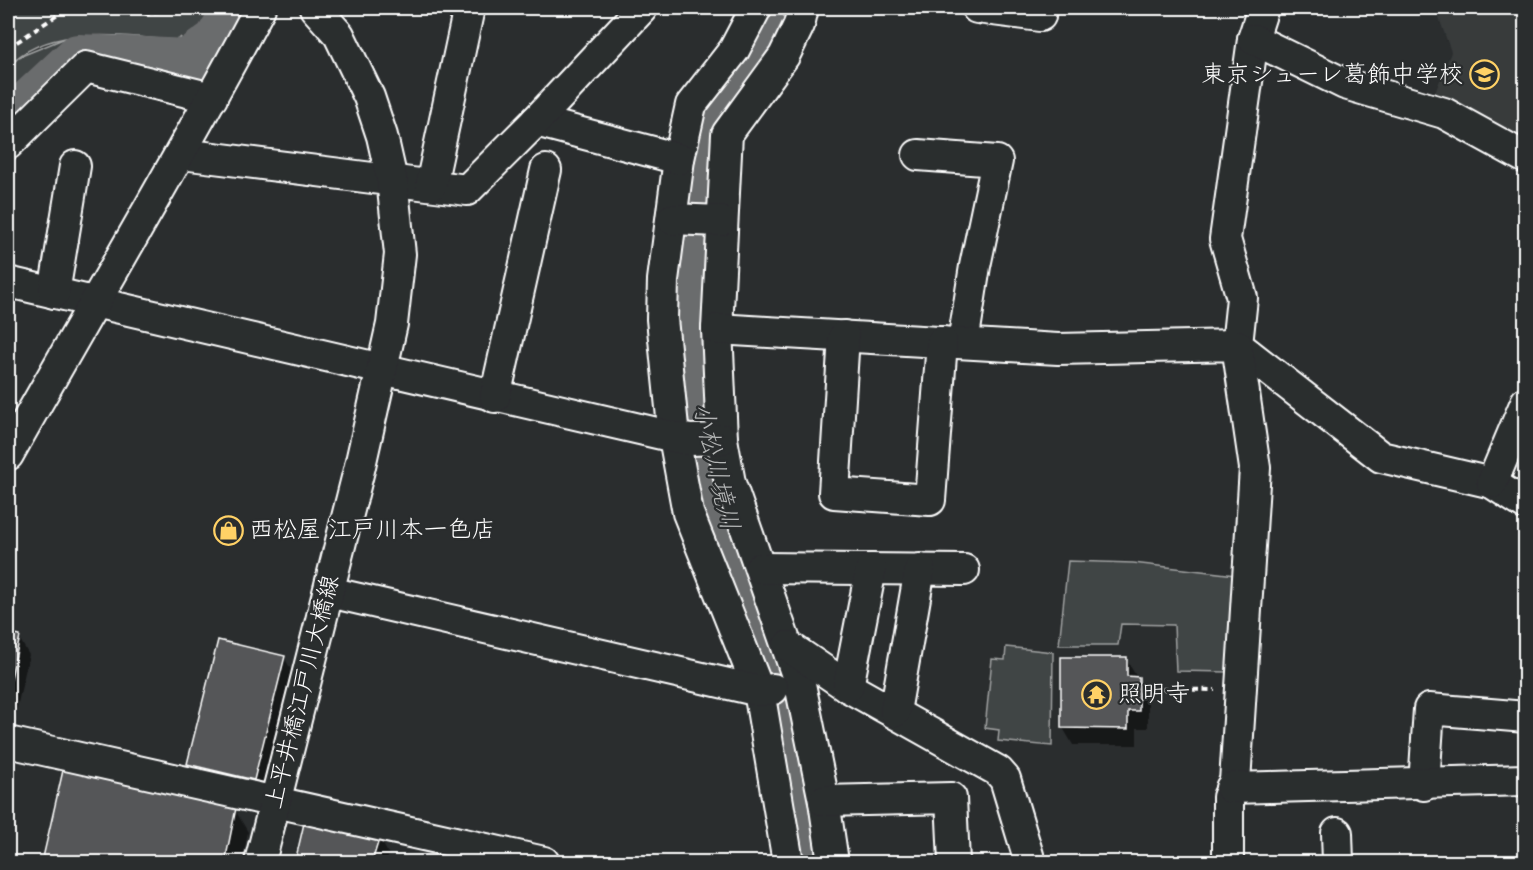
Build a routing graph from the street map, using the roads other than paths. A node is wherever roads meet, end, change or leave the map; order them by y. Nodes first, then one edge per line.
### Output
1 (260, 8) edge
2 (315, 8) edge
3 (470, 8) edge
4 (642, 8) edge
5 (756, 8) edge
6 (802, 8) edge
7 (977, 8) edge
8 (1041, 8) edge
9 (1263, 8) edge
10 (1253, 39) junction
11 (212, 98) junction
12 (536, 121) junction
13 (8, 144) edge
14 (182, 154) junction
15 (918, 154) dead end
16 (1526, 158) edge
17 (679, 159) junction
18 (75, 166) dead end
19 (546, 170) dead end
20 (392, 180) junction
21 (432, 185) junction
22 (697, 220) junction
23 (8, 282) edge
24 (54, 293) junction
25 (94, 302) junction
26 (717, 329) junction
27 (844, 336) junction
28 (952, 343) junction
29 (1237, 345) junction
30 (381, 370) junction
31 (495, 397) junction
32 (1526, 402) edge
33 (682, 438) junction
34 (722, 439) junction
35 (8, 454) edge
36 (1492, 483) junction
37 (1526, 505) edge
38 (760, 568) junction
39 (871, 569) junction
40 (920, 569) junction
41 (964, 570) dead end
42 (328, 592) junction
43 (788, 646) junction
44 (848, 687) junction
45 (779, 688) junction
46 (896, 712) junction
47 (1526, 717) edge
48 (8, 742) edge
49 (1526, 780) edge
50 (1424, 784) junction
51 (1231, 788) junction
52 (824, 801) junction
53 (275, 802) junction
54 (1337, 833) dead end
55 (260, 862) edge
56 (544, 862) edge
57 (788, 862) edge
58 (834, 862) edge
59 (954, 862) edge
60 (1030, 862) edge
61 (1228, 862) edge
62 (1338, 862) edge

1 - 11 street
2 - 20 street, 上平井橋江戸川大橋線
3 - 21 street
4 - 12 street
5 - 17 street
6 - 22 street
7 - 8 street
9 - 10 street
10 - 16 street
10 - 29 street
11 - 13 street
11 - 14 street
12 - 17 street
12 - 21 street
14 - 20 street
14 - 25 street
15 - 28 street
17 - 22 street
18 - 24 street
19 - 31 street
20 - 21 street
20 - 30 street, 上平井橋江戸川大橋線
22 - 26 street
22 - 33 street
23 - 24 street
24 - 25 street
25 - 30 street
25 - 35 street
26 - 27 street
26 - 34 street
27 - 28 street
27 - 28 street
28 - 29 street
29 - 36 street
29 - 51 street
30 - 31 street
30 - 42 street, 上平井橋江戸川大橋線
31 - 33 street
32 - 36 street
33 - 34 street
33 - 45 street
34 - 38 street
36 - 37 street
38 - 39 street
38 - 43 street
39 - 40 street
39 - 44 street
40 - 41 street
40 - 46 street
42 - 45 street
42 - 53 street, 上平井橋江戸川大橋線
43 - 44 street
43 - 45 street
44 - 46 street
45 - 52 street
45 - 57 street
46 - 60 street
47 - 50 street
48 - 53 street
49 - 50 street
50 - 51 street
51 - 61 street
52 - 58 street
52 - 59 street
53 - 55 street, 上平井橋江戸川大橋線
53 - 56 street
54 - 62 street

